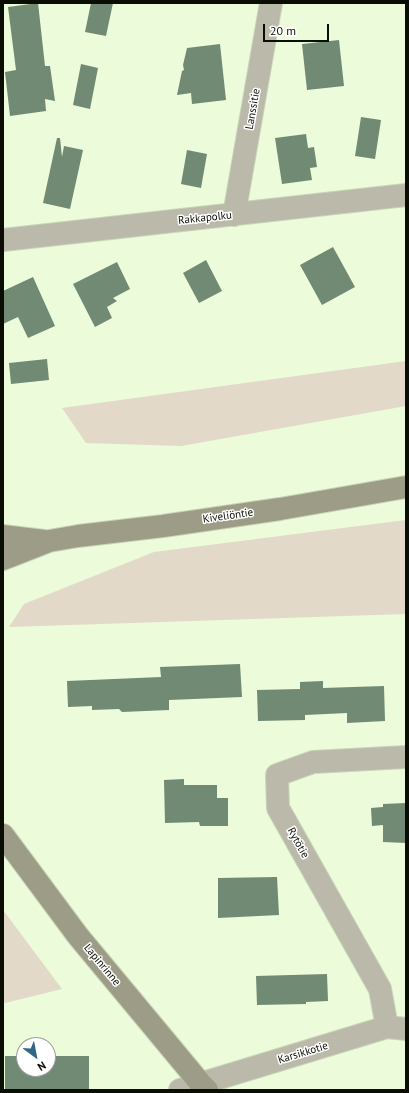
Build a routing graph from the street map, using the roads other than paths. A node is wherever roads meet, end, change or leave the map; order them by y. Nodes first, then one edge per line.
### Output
1 (271, 3) edge
2 (406, 195) edge
3 (234, 215) junction
4 (3, 240) edge
5 (406, 487) edge
6 (3, 536) edge
7 (49, 541) junction
8 (3, 559) edge
9 (406, 757) edge
10 (3, 835) edge
11 (397, 1028) edge
12 (204, 1087) edge
13 (180, 1090) edge

1 - 3 street, Lanssitie
2 - 3 street, Rakkapolku
3 - 4 street, Rakkapolku
5 - 7 street, Kiveliöntie
6 - 7 street, Kiveliöntie
7 - 8 street, Kiveliöntie
9 - 11 street, Rytötie
10 - 12 street, Lapinrinne
11 - 12 street, Karsikkotie
12 - 13 street, Karsikkotie

